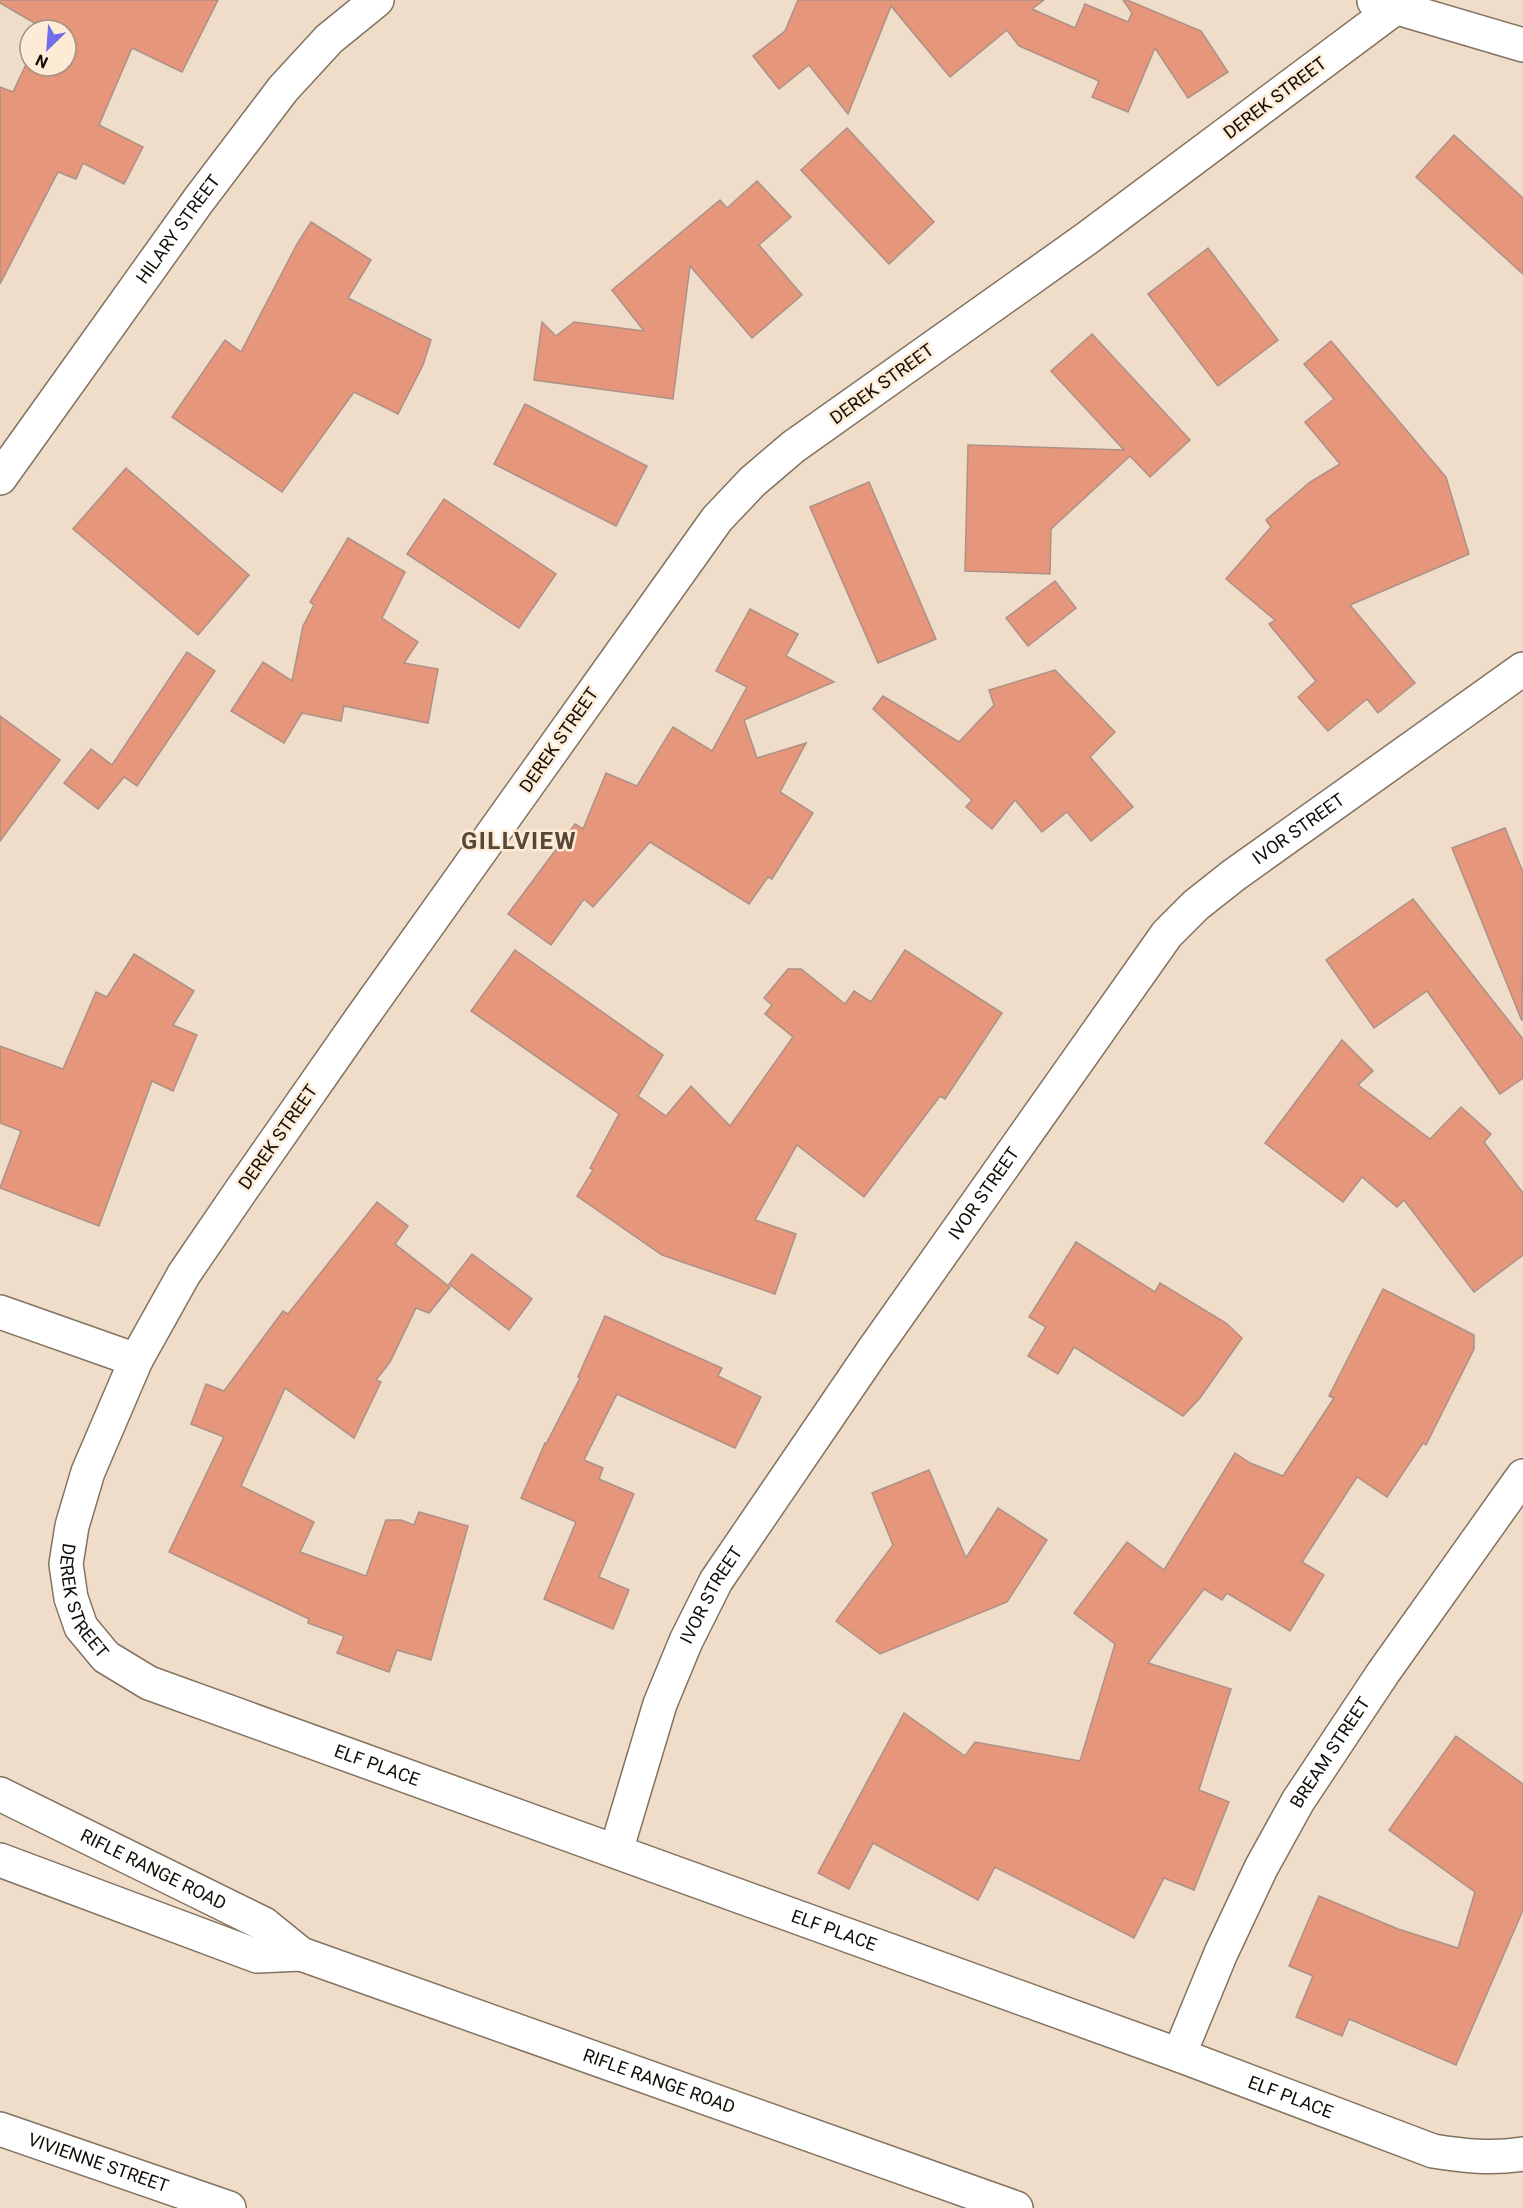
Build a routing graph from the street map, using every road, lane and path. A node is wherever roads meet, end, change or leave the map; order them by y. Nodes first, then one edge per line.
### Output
1 (377, 0) edge
2 (1382, 4) edge
3 (1523, 45) edge
4 (0, 478) edge
5 (1523, 669) edge
6 (0, 1312) edge
7 (136, 1360) junction
8 (1523, 1476) edge
9 (149, 1683) joint
10 (0, 1794) edge
11 (616, 1851) junction
12 (0, 1860) edge
13 (301, 1954) junction
14 (1179, 2055) junction
15 (0, 2129) edge
16 (1523, 2154) edge
17 (229, 2208) edge
18 (1016, 2208) edge

1 - 4 street, HILARY STREET
2 - 3 street
2 - 7 street, DEREK STREET
5 - 11 street, IVOR STREET
6 - 7 street
7 - 9 street, DEREK STREET
8 - 14 street, BREAM STREET
9 - 11 street, ELF PLACE
10 - 13 street, RIFLE RANGE ROAD
11 - 14 street, ELF PLACE
12 - 13 street, RIFLE RANGE ROAD
13 - 18 street, RIFLE RANGE ROAD
14 - 16 street, ELF PLACE
15 - 17 street, VIVIENNE STREET

